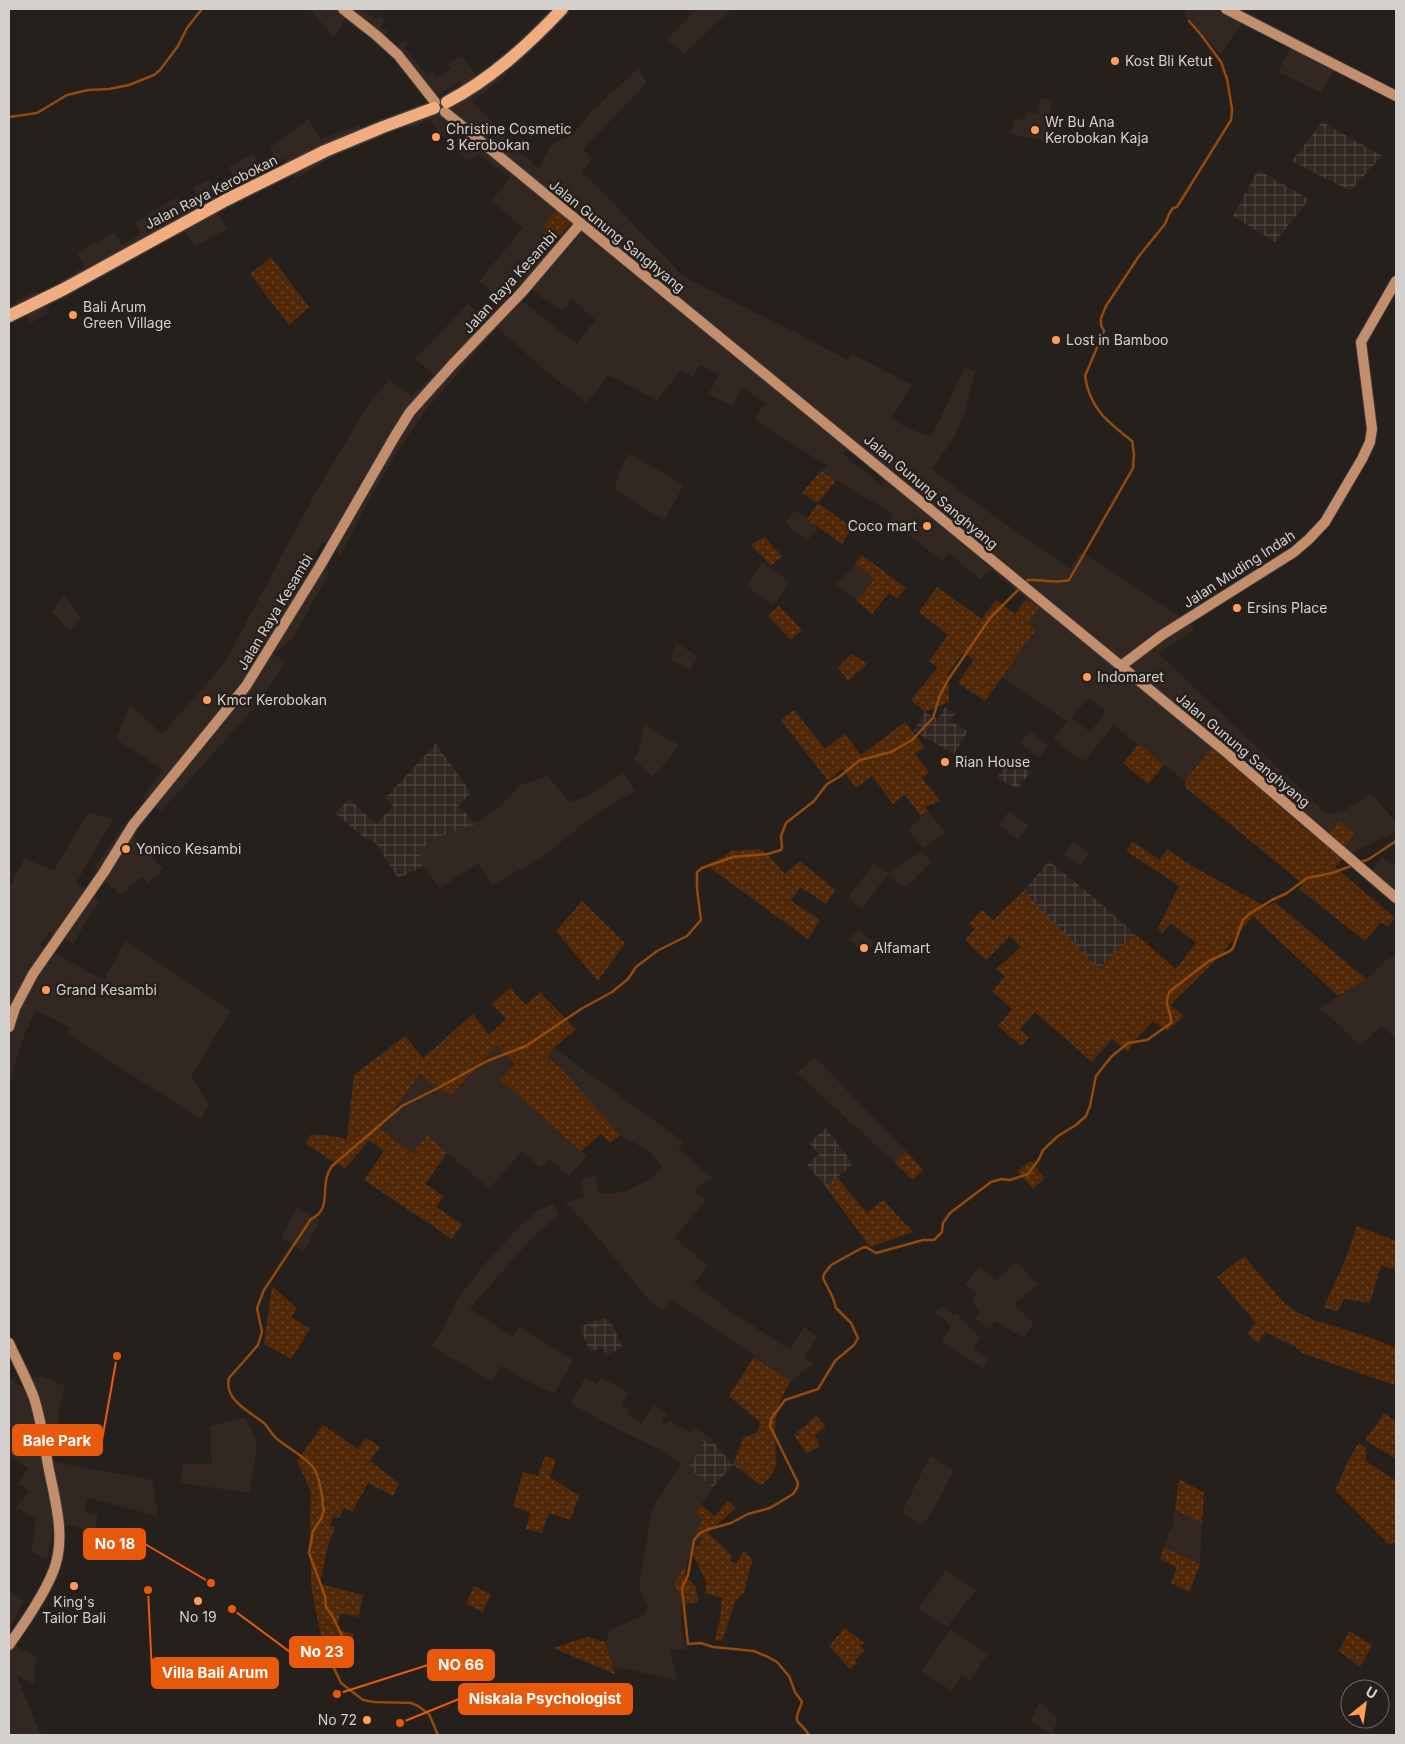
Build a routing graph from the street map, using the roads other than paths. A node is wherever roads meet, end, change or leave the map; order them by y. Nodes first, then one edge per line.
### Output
1 (342, 9) edge
2 (562, 9) edge
3 (1226, 9) edge
4 (1396, 96) edge
5 (440, 106) junction
6 (580, 224) junction
7 (1396, 281) edge
8 (9, 316) edge
9 (1121, 666) junction
10 (1396, 898) edge
11 (9, 1027) edge
12 (9, 1342) edge
13 (9, 1645) edge

1 - 5 street, Jalan Gunung Sanghyang
2 - 5 main road, Jalan Raya Kerobokan
3 - 4 street
5 - 6 street, Jalan Gunung Sanghyang
5 - 8 main road, Jalan Raya Kerobokan
6 - 9 street, Jalan Gunung Sanghyang
6 - 11 street, Jalan Raya Kesambi
7 - 9 street, Jalan Muding Indah
9 - 10 street, Jalan Gunung Sanghyang
12 - 13 street

